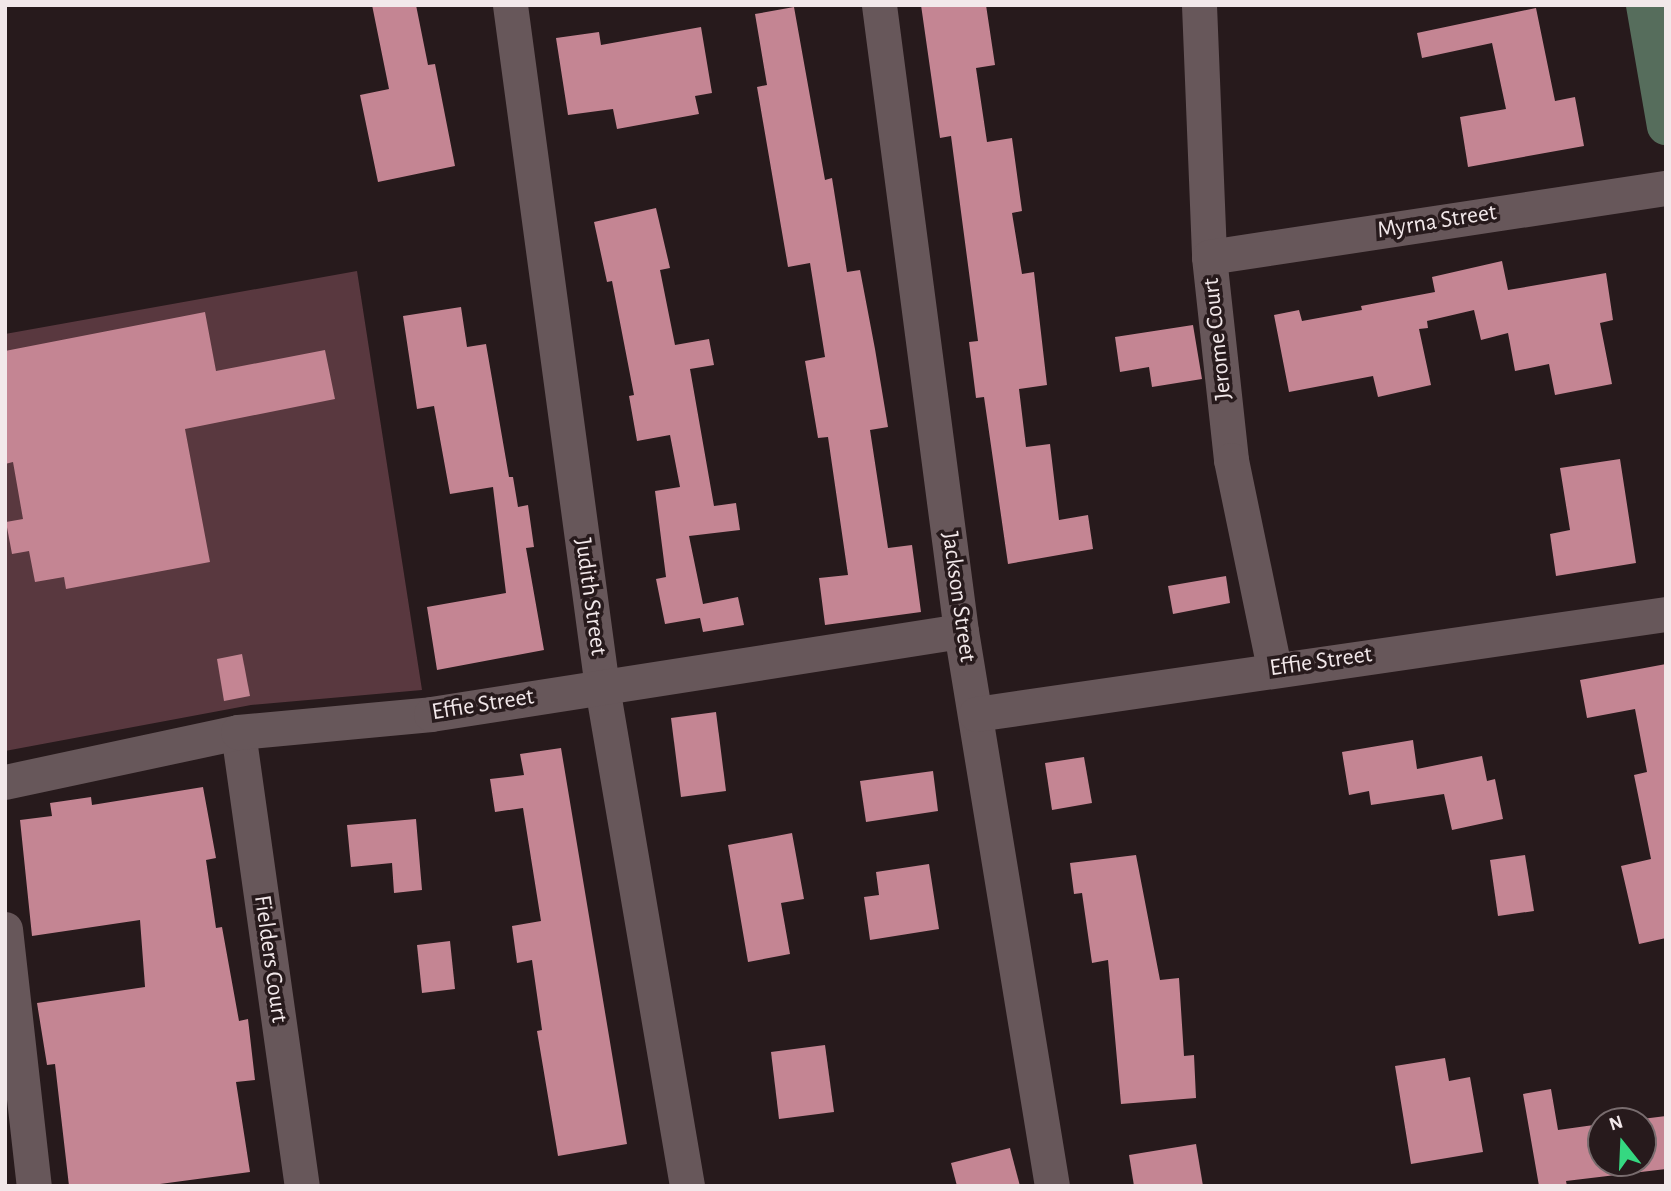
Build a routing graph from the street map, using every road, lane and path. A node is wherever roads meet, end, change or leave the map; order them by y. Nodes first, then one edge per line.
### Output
1 (879, 5) edge
2 (1199, 5) edge
3 (515, 6) edge
4 (1652, 10) edge
5 (1666, 126) edge
6 (1666, 188) edge
7 (1209, 257) junction
8 (1666, 614) edge
9 (961, 631) junction
10 (1273, 668) junction
11 (602, 687) junction
12 (976, 714) junction
13 (238, 732) junction
14 (5, 782) edge
15 (5, 929) edge
16 (34, 1186) edge
17 (302, 1186) edge
18 (687, 1186) edge
19 (1052, 1186) edge

1 - 9 street, Jackson Street
2 - 7 street, Jerome Court
3 - 11 street, Judith Street
4 - 5 main road
6 - 7 street, Myrna Street
7 - 10 street, Jerome Court
8 - 10 street, Effie Street
9 - 11 street, Effie Street
9 - 12 street, Jackson Street
10 - 12 street, Effie Street
11 - 13 street, Effie Street
11 - 18 street, Judith Street
12 - 19 street, Jackson Street
13 - 14 street, Effie Street
13 - 17 street, Fielders Court
15 - 16 street

